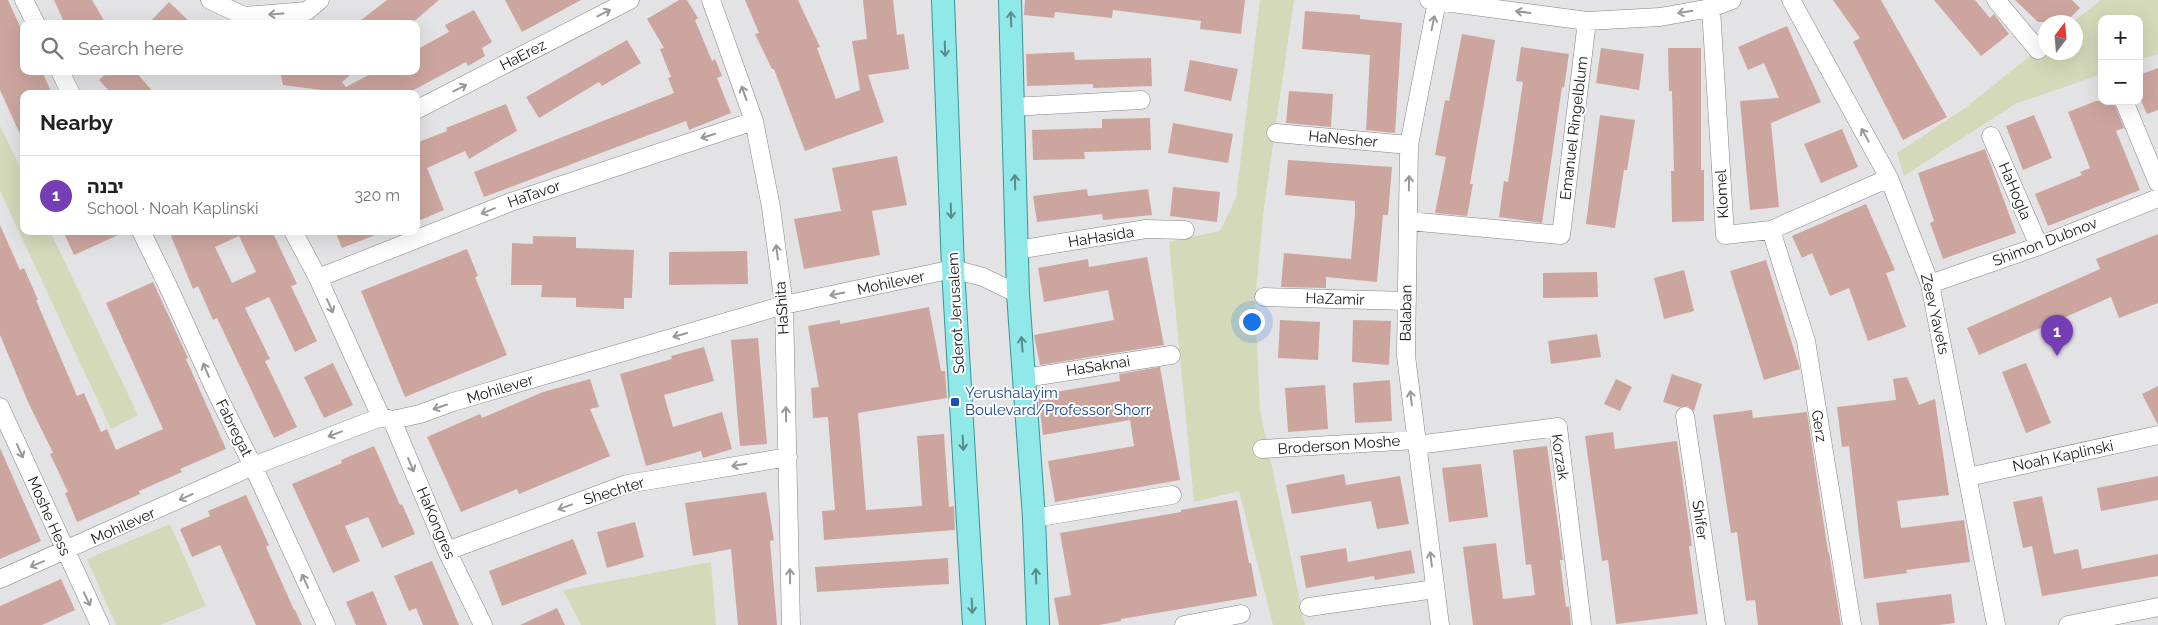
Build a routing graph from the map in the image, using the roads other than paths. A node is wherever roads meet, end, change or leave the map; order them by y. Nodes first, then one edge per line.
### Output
1 (24, 0) edge
2 (210, 0) edge
3 (320, 0) edge
4 (630, 0) edge
5 (711, 0) edge
6 (943, 0) edge
7 (1010, 0) edge
8 (1732, 0) edge
9 (1791, 0) edge
10 (1996, 0) edge
11 (1433, 1) edge
12 (1711, 8) junction
13 (34, 20) edge
14 (1587, 21) junction
15 (2038, 50) dead end
16 (62, 75) edge
17 (69, 90) edge
18 (1141, 100) dead end
19 (2126, 105) edge
20 (420, 108) edge
21 (1013, 108) junction
22 (754, 121) junction
23 (1276, 133) dead end
24 (1991, 136) dead end
25 (1409, 145) junction
26 (1889, 178) junction
27 (2158, 183) edge
28 (2158, 198) edge
29 (1408, 221) junction
30 (1186, 230) dead end
31 (1771, 230) junction
32 (143, 235) edge
33 (295, 235) edge
34 (2039, 246) junction
35 (1017, 250) junction
36 (953, 269) junction
37 (318, 278) junction
38 (1930, 284) junction
39 (1018, 294) junction
40 (1264, 297) dead end
41 (1407, 301) junction
42 (784, 305) junction
43 (1171, 355) dead end
44 (1025, 378) junction
45 (0, 406) edge
46 (1685, 416) dead end
47 (387, 418) junction
48 (2158, 435) edge
49 (1417, 442) junction
50 (1262, 449) dead end
51 (788, 457) junction
52 (254, 466) junction
53 (1968, 477) junction
54 (1172, 496) dead end
55 (1034, 518) junction
56 (447, 550) junction
57 (65, 552) junction
58 (0, 579) edge
59 (1435, 589) junction
60 (1309, 607) dead end
61 (2158, 607) edge
62 (1241, 614) dead end
63 (2129, 619) edge
64 (100, 625) edge
65 (326, 625) edge
66 (483, 625) edge
67 (791, 625) edge
68 (974, 625) edge
69 (1038, 625) edge
70 (1184, 625) edge
71 (1440, 625) edge
72 (1582, 625) edge
73 (1716, 625) edge
74 (1852, 625) edge
75 (1996, 625) edge
76 (2068, 625) edge

1 - 13 street
3 -> 2 street
20 -> 4 street, HaErez
22 -> 5 street, HaShita
6 -> 36 main road, Sderot Jerusalem
21 -> 7 main road
8 - 12 street
26 -> 9 street, Zeev Yavets
10 - 15 street
14 -> 11 street
25 -> 11 street, Balaban
12 -> 14 street
12 - 31 street, Klomel
14 - 29 street, Emanuel Ringelblum
16 - 17 street
18 - 21 street
19 - 27 street
35 -> 21 main road
22 -> 37 street, HaTavor
42 -> 22 street, HaShita
23 - 25 street, HaNesher
24 - 34 street, HaHogla
29 -> 25 street, Balaban
26 - 31 street, Klomel
26 - 38 street, Zeev Yavets
28 - 34 street, Shimon Dubnov
29 - 41 street, Balaban
30 - 35 street, HaHasida
31 - 74 street, Gerz
52 -> 32 street, Fabregat
33 - 37 street, HaKongres
34 - 38 street, Shimon Dubnov
35 - 39 main road
36 - 39 street, Mohilever
36 -> 42 street, Mohilever
36 -> 68 main road, Sderot Jerusalem
37 -> 47 street, HaKongres
38 - 53 street, Zeev Yavets
44 -> 39 main road
40 - 41 street, HaZamir
49 -> 41 street, Balaban
42 -> 47 street, Mohilever
51 -> 42 street, HaShita
43 - 44 street, HaSaknai
44 - 55 main road
45 -> 57 street, Moshe Hess
46 - 73 street, Shifer
47 -> 52 street, Mohilever
47 -> 56 street, HaKongres
48 - 53 street, Noah Kaplinski
49 - 50 street, Broderson Moshe
59 -> 49 street, Balaban
49 - 72 street, Korzak
51 -> 56 street, Shechter
67 -> 51 street, HaShita
52 -> 57 street, Mohilever
65 -> 52 street, Fabregat
53 - 75 street, Zeev Yavets
54 - 55 street
69 -> 55 main road
56 - 66 street, HaKongres
57 -> 58 street, Mohilever
57 -> 64 street, Moshe Hess
59 - 60 street
59 - 71 street, Balaban
61 - 63 street
62 - 70 street
63 - 76 street

